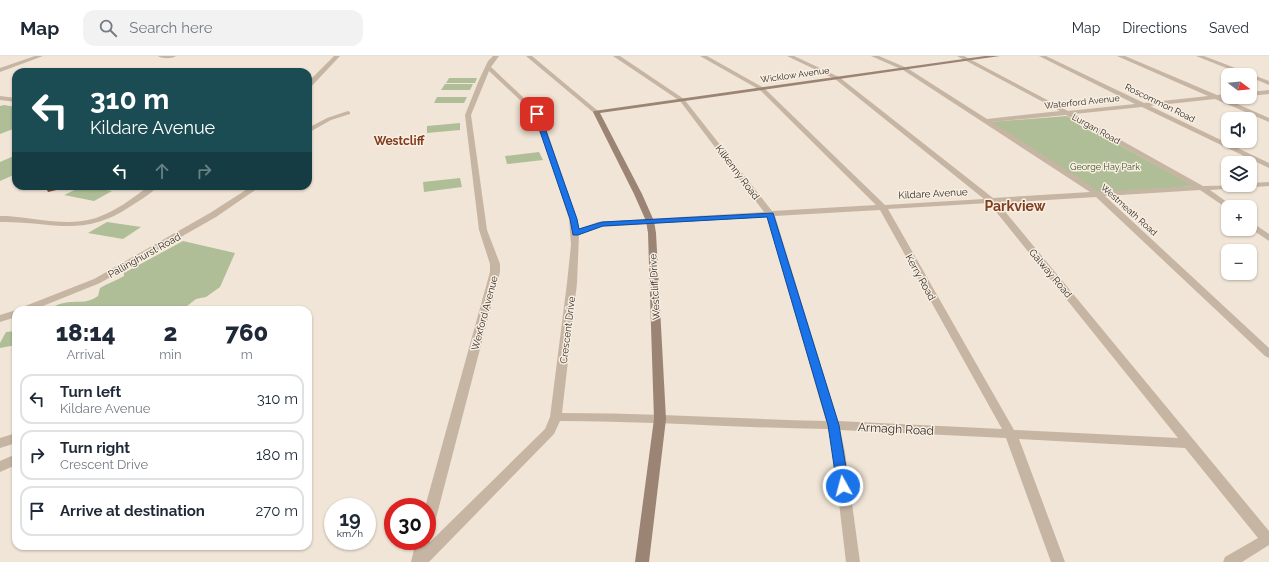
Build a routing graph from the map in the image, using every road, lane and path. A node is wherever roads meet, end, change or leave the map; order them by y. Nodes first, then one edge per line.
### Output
1 (40, 56) edge
2 (161, 56) edge
3 (173, 56) edge
4 (337, 56) edge
5 (496, 56) edge
6 (529, 56) edge
7 (616, 56) edge
8 (703, 56) edge
9 (790, 56) edge
10 (874, 56) edge
11 (960, 56) edge
12 (997, 56) edge
13 (1042, 56) edge
14 (1120, 56) edge
15 (1199, 56) edge
16 (970, 60) junction
17 (489, 68) junction
18 (1231, 68) edge
19 (905, 69) junction
20 (0, 70) edge
21 (500, 78) junction
22 (837, 78) junction
23 (1257, 78) edge
24 (312, 79) edge
25 (482, 80) junction
26 (1269, 83) edge
27 (762, 89) junction
28 (1269, 92) edge
29 (1257, 93) edge
30 (1216, 97) junction
31 (1221, 97) edge
32 (0, 98) edge
33 (12, 100) edge
34 (682, 100) junction
35 (1144, 105) junction
36 (596, 112) junction
37 (348, 113) dead end
38 (1066, 113) junction
39 (1269, 120) edge
40 (986, 121) junction
41 (312, 129) edge
42 (1269, 166) edge
43 (1269, 184) edge
44 (1202, 188) junction
45 (149, 190) edge
46 (250, 190) edge
47 (1098, 194) junction
48 (992, 201) junction
49 (1221, 203) edge
50 (883, 207) junction
51 (770, 214) junction
52 (0, 219) edge
53 (573, 219) junction
54 (650, 221) junction
55 (598, 225) junction
56 (1257, 229) edge
57 (576, 233) junction
58 (1269, 238) edge
59 (34, 306) edge
60 (12, 314) edge
61 (0, 319) edge
62 (1269, 354) edge
63 (556, 417) junction
64 (660, 419) junction
65 (833, 425) junction
66 (1011, 435) junction
67 (12, 439) edge
68 (0, 443) edge
69 (1188, 443) junction
70 (12, 461) edge
71 (0, 467) edge
72 (434, 498) edge
73 (1268, 538) edge
74 (421, 550) edge
75 (418, 562) edge
76 (642, 562) edge
77 (853, 562) edge
78 (1058, 562) edge
79 (1230, 562) edge

1 - 20 street
2 - 3 street
4 - 24 street
5 - 17 street, Wexford Avenue
6 - 36 street, Westcliff Drive
7 - 34 street, Kilkenny Road
8 - 27 street, Kerry Road
9 - 22 street, Galway Road
10 - 19 street, Westmeath Road
11 - 16 street, Lurgan Road
12 - 16 street, Wicklow Avenue
13 - 35 street, Roscommon Road
14 - 30 street
15 - 18 street
16 - 19 street, Wicklow Avenue
16 - 38 street, Lurgan Road
17 - 21 street, Crescent Drive
17 - 25 street, Wexford Avenue
19 - 22 street, Wicklow Avenue
19 - 40 street, Westmeath Road
21 - 25 street
21 - 53 street, Crescent Drive
22 - 27 street, Wicklow Avenue
22 - 48 street, Galway Road
23 - 26 street
25 - 72 street, Wexford Avenue
27 - 34 street, Wicklow Avenue
27 - 50 street, Kerry Road
28 - 29 street
30 - 31 street, Waterford Avenue
30 - 35 street, Waterford Avenue
30 - 39 street
32 - 33 street
34 - 36 street, Wicklow Avenue
34 - 51 street, Kilkenny Road
35 - 38 street, Waterford Avenue
35 - 42 street, Roscommon Road
36 - 54 street, Westcliff Drive
37 - 41 street
38 - 40 street, Waterford Avenue
38 - 44 street, Lurgan Road
40 - 47 street, Westmeath Road
43 - 44 street, Kildare Avenue
44 - 47 street, Kildare Avenue
44 - 49 street, Lurgan Road
45 - 52 street
46 - 59 street, Pallinghurst Road
47 - 48 street, Kildare Avenue
47 - 62 street, Westmeath Road
48 - 50 street, Kildare Avenue
48 - 69 street, Galway Road
50 - 51 street, Kildare Avenue
50 - 66 street, Kerry Road
51 - 54 street, Kildare Avenue
51 - 65 street, Kilkenny Road
53 - 55 street, Kildare Avenue
53 - 57 street, Crescent Drive
54 - 55 street, Kildare Avenue
54 - 64 street, Westcliff Drive
55 - 57 street, Kildare Avenue
56 - 58 street
57 - 63 street, Crescent Drive
60 - 61 street
63 - 64 street, Armagh Road
63 - 75 street, Crescent Drive
64 - 65 street, Armagh Road
64 - 76 street, Westcliff Drive
65 - 66 street, Armagh Road
65 - 77 street, Kilkenny Road
66 - 69 street, Armagh Road
66 - 78 street, Kerry Road
67 - 68 street
69 - 73 street, Galway Road
70 - 71 street
73 - 79 street
74 - 75 street

